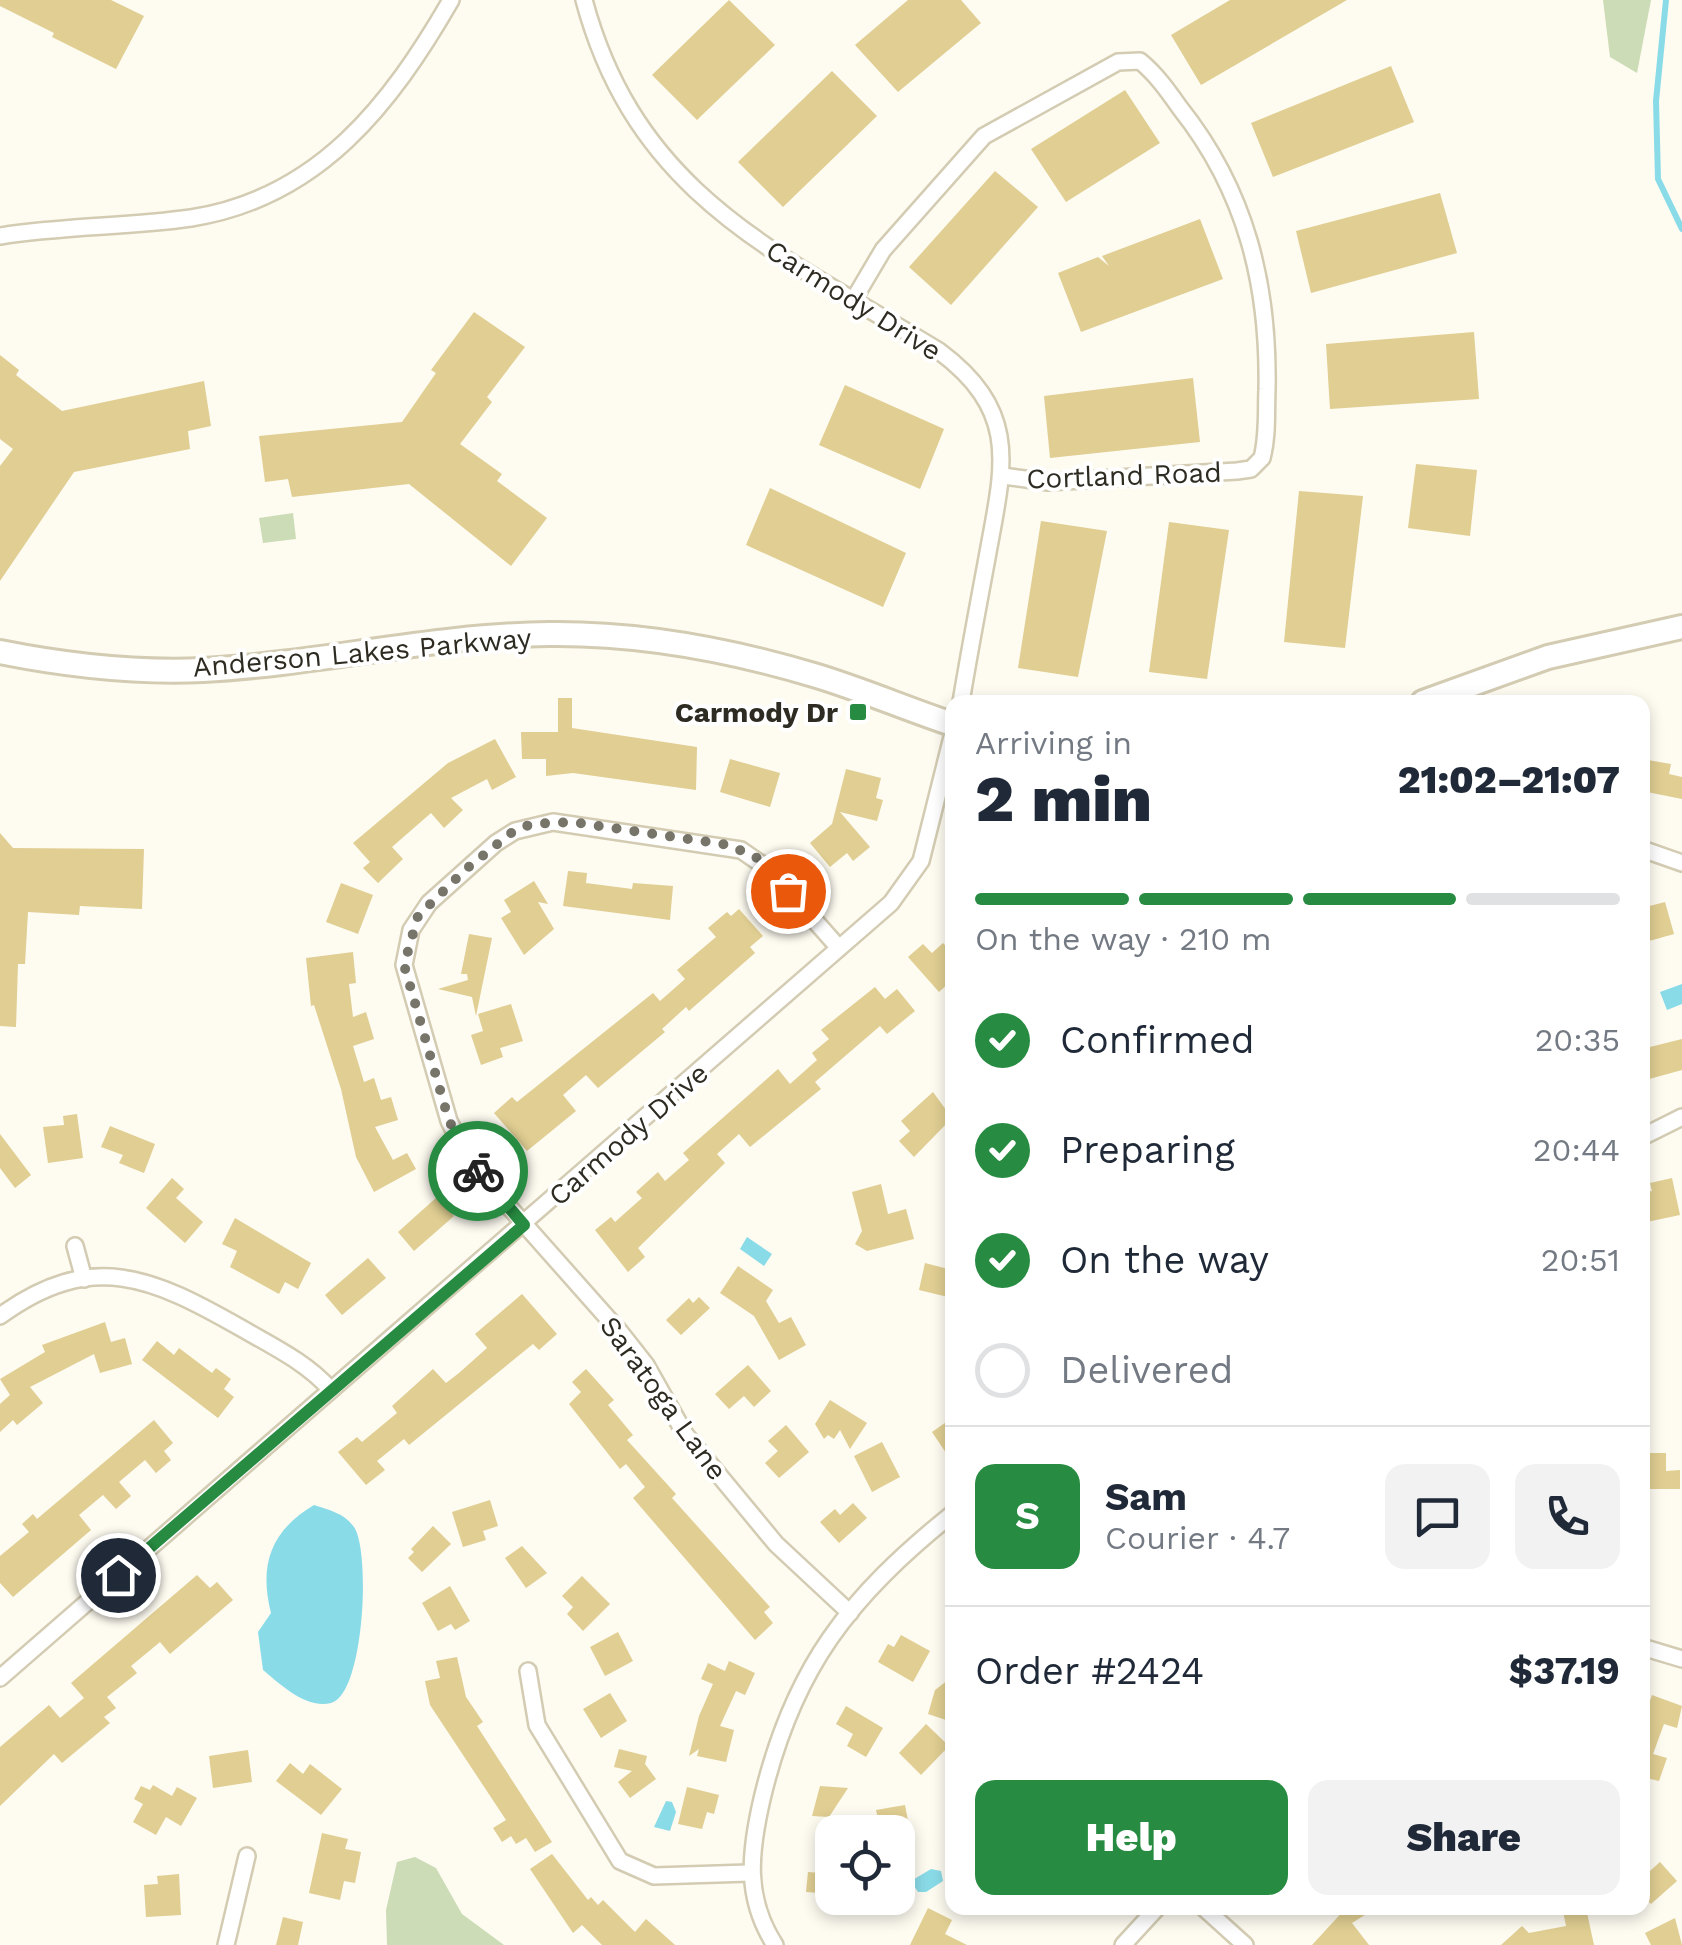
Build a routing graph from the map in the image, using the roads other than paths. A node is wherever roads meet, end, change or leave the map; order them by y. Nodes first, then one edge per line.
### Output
1 (451, 0) edge
2 (584, 0) edge
3 (0, 236) edge
4 (854, 299) junction
5 (1004, 476) junction
6 (1682, 628) edge
7 (0, 652) edge
8 (962, 695) edge
9 (1442, 695) edge
10 (945, 722) edge
11 (945, 766) edge
12 (1650, 852) edge
13 (1682, 863) edge
14 (839, 948) junction
15 (1682, 1117) edge
16 (1650, 1133) edge
17 (524, 1225) junction
18 (74, 1246) dead end
19 (84, 1279) junction
20 (0, 1316) edge
21 (330, 1389) junction
22 (945, 1520) edge
23 (850, 1612) junction
24 (1650, 1649) edge
25 (1682, 1660) edge
26 (528, 1671) dead end
27 (0, 1678) edge
28 (248, 1856) dead end
29 (749, 1873) junction
30 (1151, 1915) edge
31 (1212, 1915) edge
32 (226, 1945) edge
33 (774, 1945) edge
34 (1123, 1945) edge
35 (1245, 1945) edge

1 - 3 street
2 - 4 street, Carmody Drive
4 - 5 street, Carmody Drive
4 - 5 street, Cortland Road
5 - 8 street, Carmody Drive
6 - 9 street
7 - 10 street, Anderson Lakes Parkway
11 - 14 street, Carmody Drive
12 - 13 street
14 - 17 street, Carmody Drive
14 - 17 street, Saratoga Lane
15 - 16 street
17 - 21 street, Carmody Drive
17 - 23 street, Saratoga Lane
18 - 19 street
19 - 20 street
19 - 21 street
21 - 27 street, Carmody Drive
22 - 23 street
23 - 29 street
24 - 25 street
26 - 29 street
28 - 32 street
29 - 33 street
30 - 34 street
31 - 35 street

